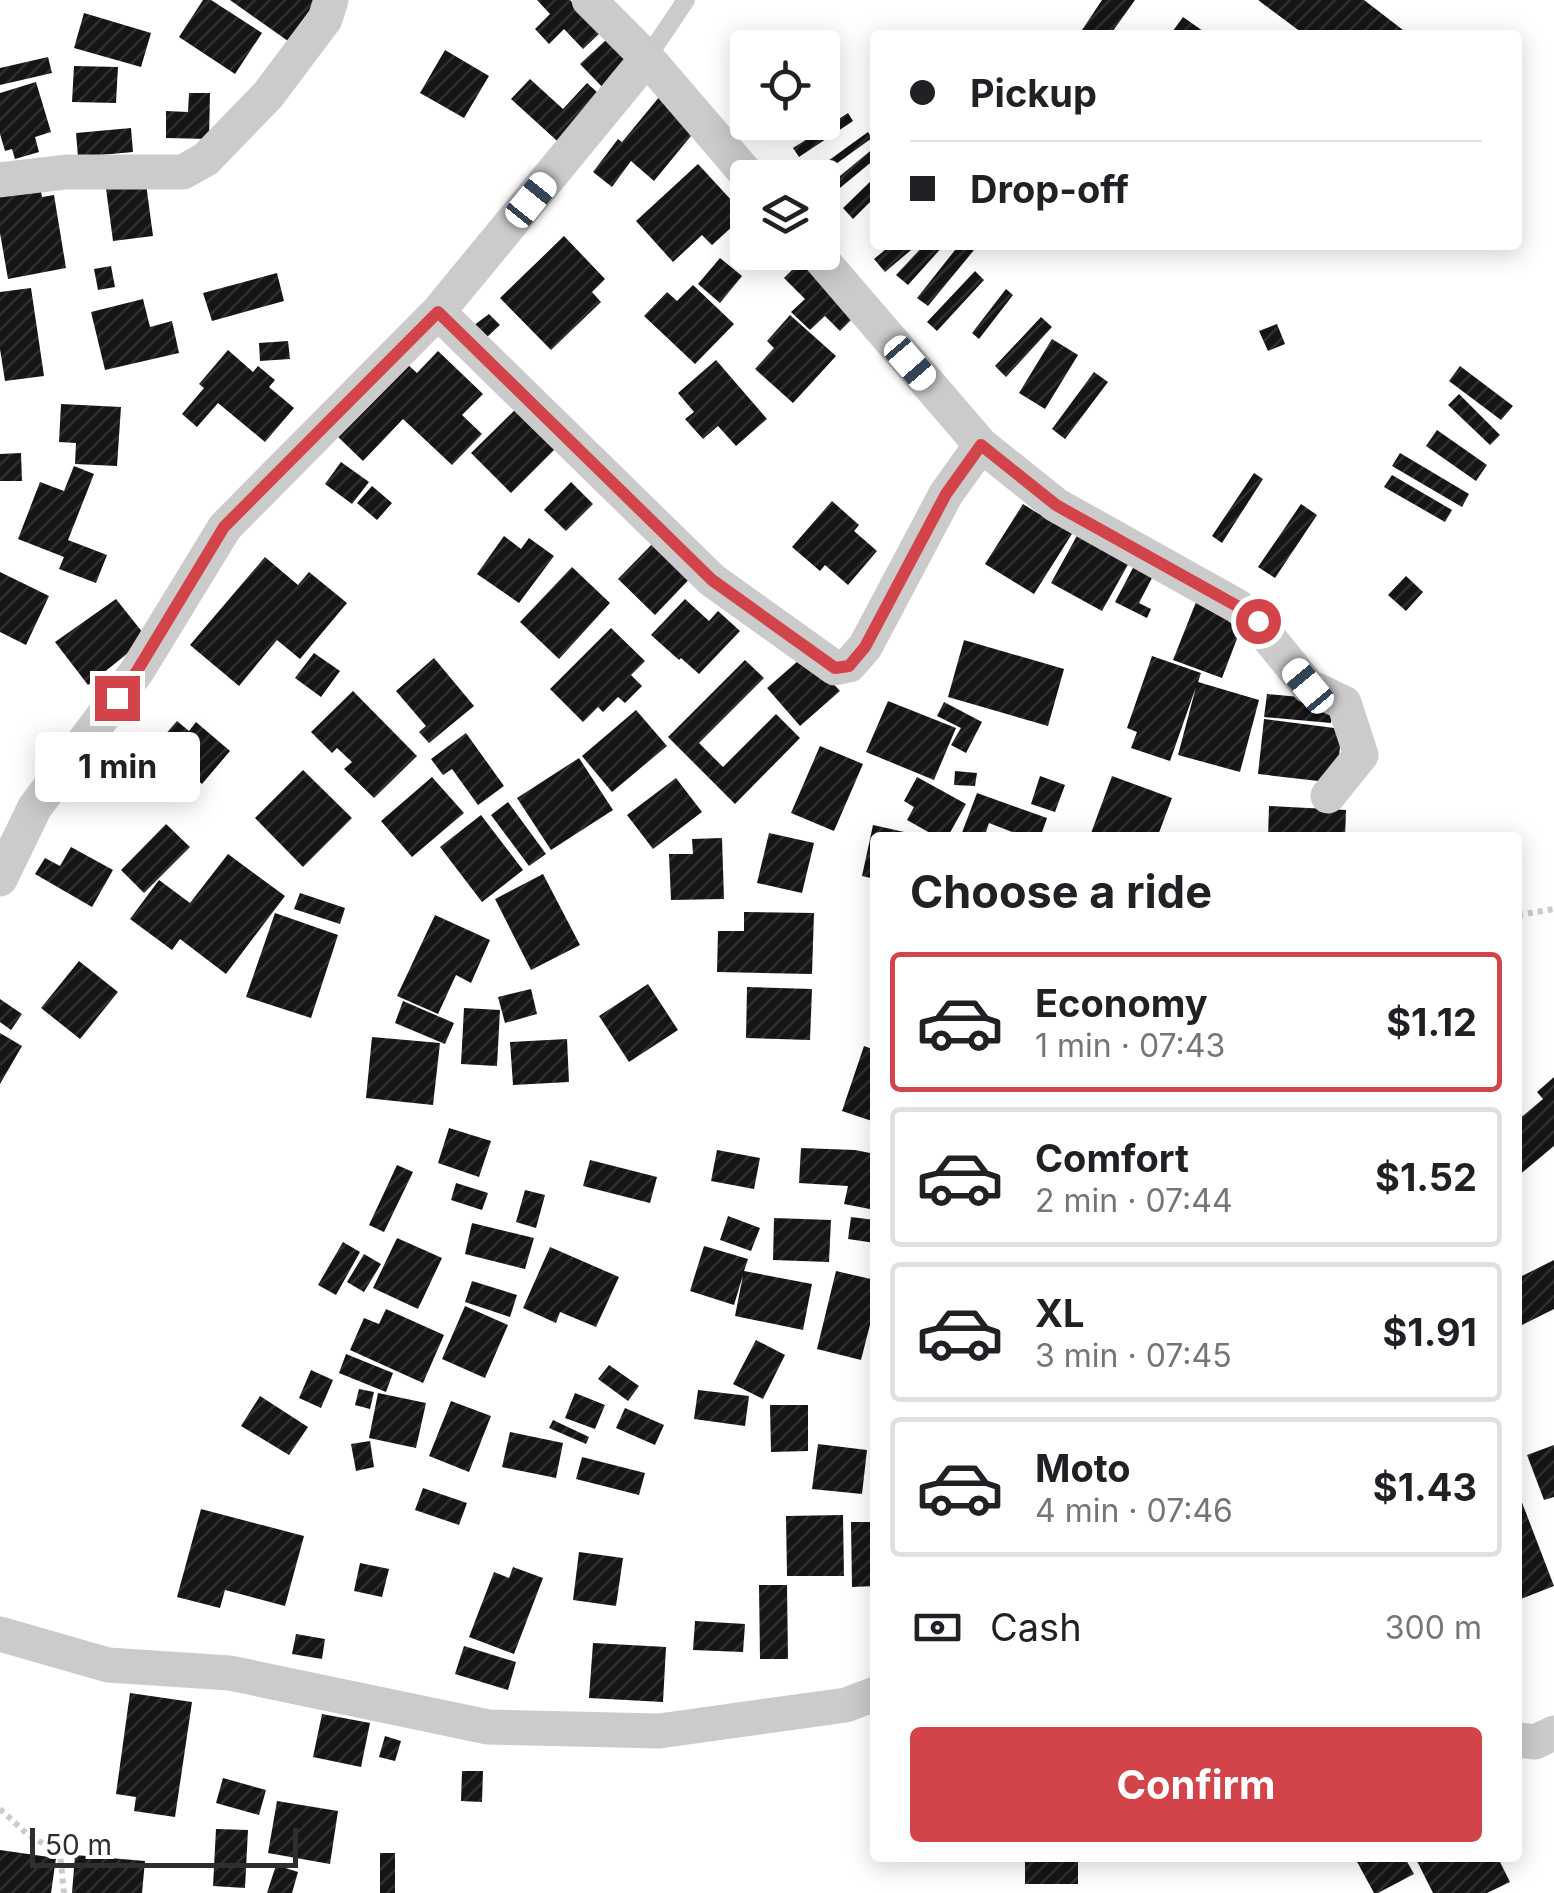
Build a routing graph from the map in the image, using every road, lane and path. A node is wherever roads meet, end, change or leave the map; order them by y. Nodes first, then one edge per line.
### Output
1 (330, 0) edge
2 (589, 0) edge
3 (686, 0) edge
4 (647, 58) junction
5 (735, 160) edge
6 (0, 180) edge
7 (830, 270) edge
8 (438, 312) junction
9 (981, 445) junction
10 (1328, 796) dead end
11 (0, 879) edge
12 (1554, 908) edge
13 (1522, 914) edge
14 (0, 1634) edge
15 (870, 1696) edge
16 (1554, 1733) edge
17 (1522, 1740) edge
18 (0, 1808) edge
19 (64, 1893) edge

1 - 6 street
2 - 4 street
3 - 4 lane
4 - 5 street
4 - 8 street
7 - 9 street
8 - 9 street
8 - 11 street
9 - 10 street
12 - 13 path
14 - 15 street
16 - 17 street
18 - 19 path

